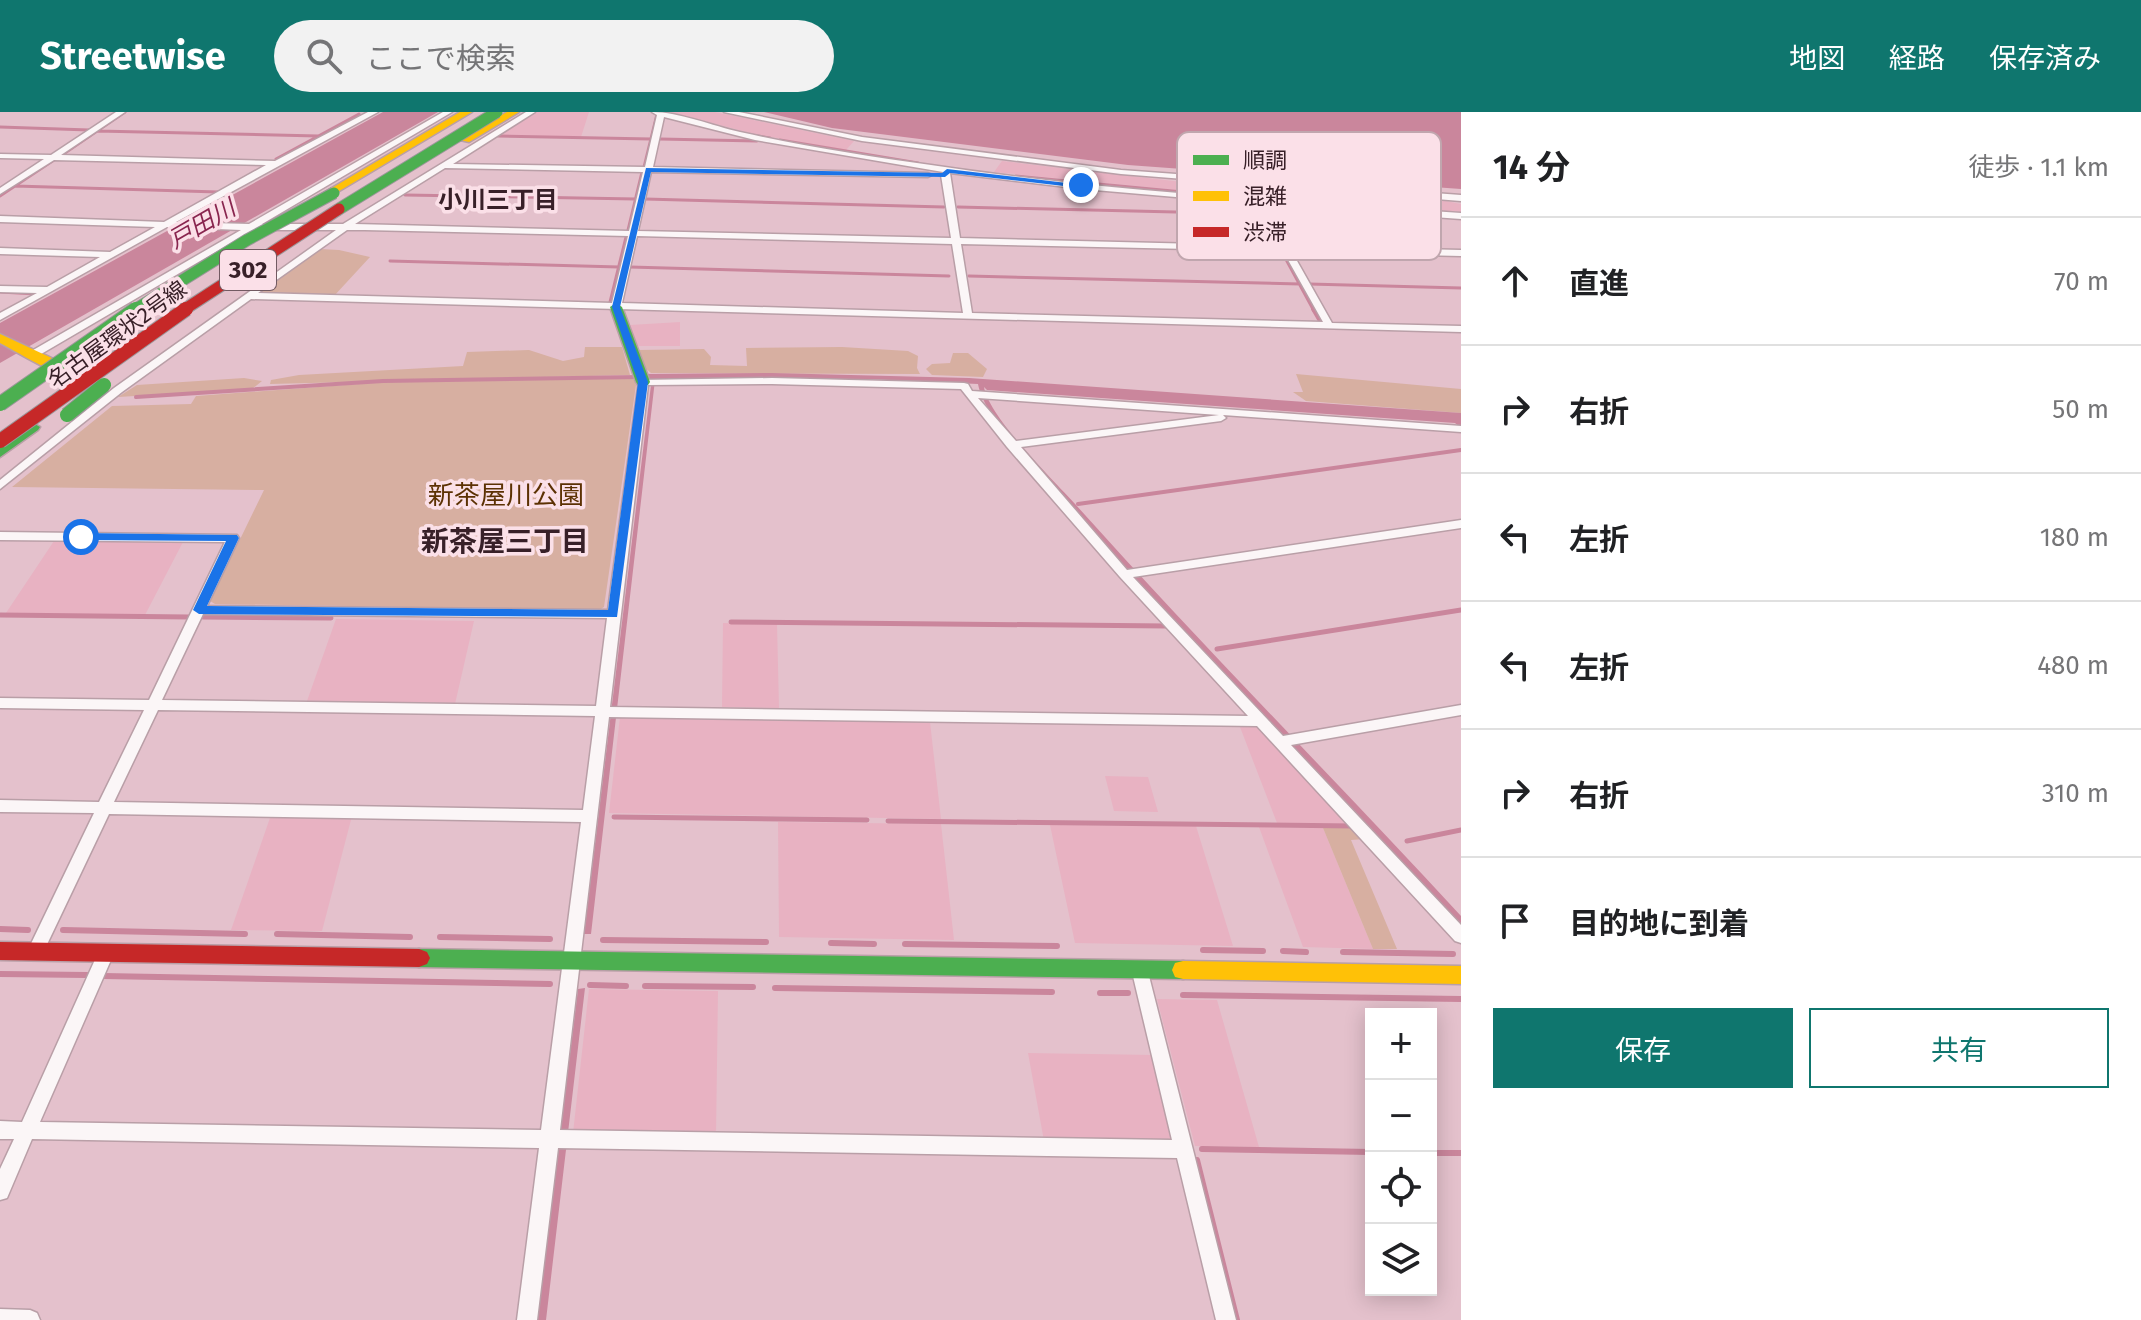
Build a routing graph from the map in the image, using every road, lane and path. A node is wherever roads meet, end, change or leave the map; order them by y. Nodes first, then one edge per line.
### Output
1 (121, 112) edge
2 (350, 112) edge
3 (374, 112) edge
4 (448, 112) edge
5 (467, 112) edge
6 (484, 112) edge
7 (497, 112) edge
8 (514, 112) edge
9 (531, 112) edge
10 (728, 112) edge
11 (658, 113) edge
12 (0, 156) edge
13 (52, 157) junction
14 (438, 157) junction
15 (276, 163) junction
16 (390, 167) junction
17 (648, 169) junction
18 (946, 173) junction
19 (1177, 176) edge
20 (0, 192) edge
21 (1177, 194) edge
22 (1441, 196) edge
23 (1461, 198) edge
24 (1441, 215) edge
25 (1461, 216) edge
26 (0, 219) edge
27 (168, 225) junction
28 (246, 227) junction
29 (271, 227) junction
30 (345, 227) junction
31 (314, 228) junction
32 (633, 233) junction
33 (955, 241) junction
34 (1177, 246) edge
35 (0, 251) edge
36 (1441, 253) edge
37 (1461, 253) edge
38 (112, 255) junction
39 (1292, 260) edge
40 (0, 289) edge
41 (48, 291) junction
42 (247, 296) junction
43 (616, 307) junction
44 (968, 316) junction
45 (0, 317) edge
46 (1329, 325) junction
47 (1461, 329) edge
48 (0, 338) edge
49 (0, 352) edge
50 (27, 357) junction
51 (56, 373) junction
52 (647, 380) junction
53 (87, 384) junction
54 (118, 390) junction
55 (977, 394) junction
56 (0, 404) edge
57 (1241, 413) junction
58 (0, 416) edge
59 (0, 424) edge
60 (1460, 430) edge
61 (0, 441) edge
62 (1017, 444) junction
63 (0, 453) edge
64 (0, 465) edge
65 (0, 486) edge
66 (1461, 524) edge
67 (0, 536) edge
68 (1124, 574) junction
69 (199, 610) junction
70 (613, 614) junction
71 (0, 703) edge
72 (154, 705) junction
73 (1461, 710) edge
74 (610, 712) junction
75 (1263, 721) junction
76 (1289, 740) junction
77 (0, 806) edge
78 (104, 808) junction
79 (589, 816) junction
80 (1461, 936) edge
81 (0, 951) edge
82 (35, 952) junction
83 (106, 953) junction
84 (571, 961) junction
85 (1140, 972) junction
86 (1461, 975) edge
87 (0, 1130) edge
88 (27, 1131) junction
89 (559, 1138) junction
90 (1184, 1149) junction
91 (0, 1191) edge
92 (0, 1319) edge
93 (30, 1320) edge
94 (527, 1320) edge
95 (1226, 1320) edge

1 - 13 street
2 - 3 street
3 - 15 street
4 - 28 street
5 - 29 main road, 名古屋環状2号線 / 302
6 - 16 main road
7 - 14 main road, bridge
8 - 31 main road, 名古屋環状2号線 / 302
9 - 14 street
10 - 19 street
11 - 17 street
11 - 18 street
12 - 13 street
13 - 15 street
13 - 20 street
14 - 17 street
14 - 30 street
14 - 61 main road, bridge
14 - 64 main road, bridge
15 - 27 street
16 - 56 main road, bridge
16 - 59 main road
17 - 18 street
17 - 32 street
18 - 21 street
18 - 33 street
22 - 23 street
24 - 25 street
26 - 27 street
27 - 28 street
27 - 38 street
28 - 29 street
28 - 50 street
29 - 31 street
29 - 51 main road, 名古屋環状2号線 / 302
30 - 31 street
30 - 32 street
30 - 42 street
31 - 53 main road, 名古屋環状2号線 / 302
32 - 33 street
32 - 43 street
33 - 34 street
33 - 44 street
35 - 38 street
36 - 37 street
38 - 41 street
39 - 46 street
40 - 41 street
41 - 45 street
42 - 43 street
42 - 54 street
43 - 44 street
43 - 52 main road
44 - 46 street
46 - 47 street
48 - 50 main road
49 - 50 main road
50 - 51 main road
51 - 53 main road
51 - 58 main road, 名古屋環状2号線 / 302
52 - 55 street
52 - 70 street
53 - 54 street
53 - 63 main road, 名古屋環状2号線 / 302
54 - 65 street
55 - 57 street
55 - 62 street
57 - 60 street
57 - 62 street
62 - 68 street
66 - 68 street
67 - 69 street
68 - 75 street
69 - 70 street
69 - 72 street
70 - 74 street
71 - 72 street
72 - 74 street
72 - 78 street
73 - 76 street
74 - 75 street
74 - 79 street
75 - 76 street
76 - 80 street
77 - 78 street
78 - 79 street
78 - 82 street
79 - 84 street
81 - 82 main road
82 - 83 main road
83 - 84 main road
83 - 88 street
84 - 85 main road
84 - 89 street
85 - 86 main road
85 - 90 street
87 - 88 street
88 - 89 street
88 - 91 street
89 - 90 street
89 - 94 street
90 - 95 street
92 - 93 street

